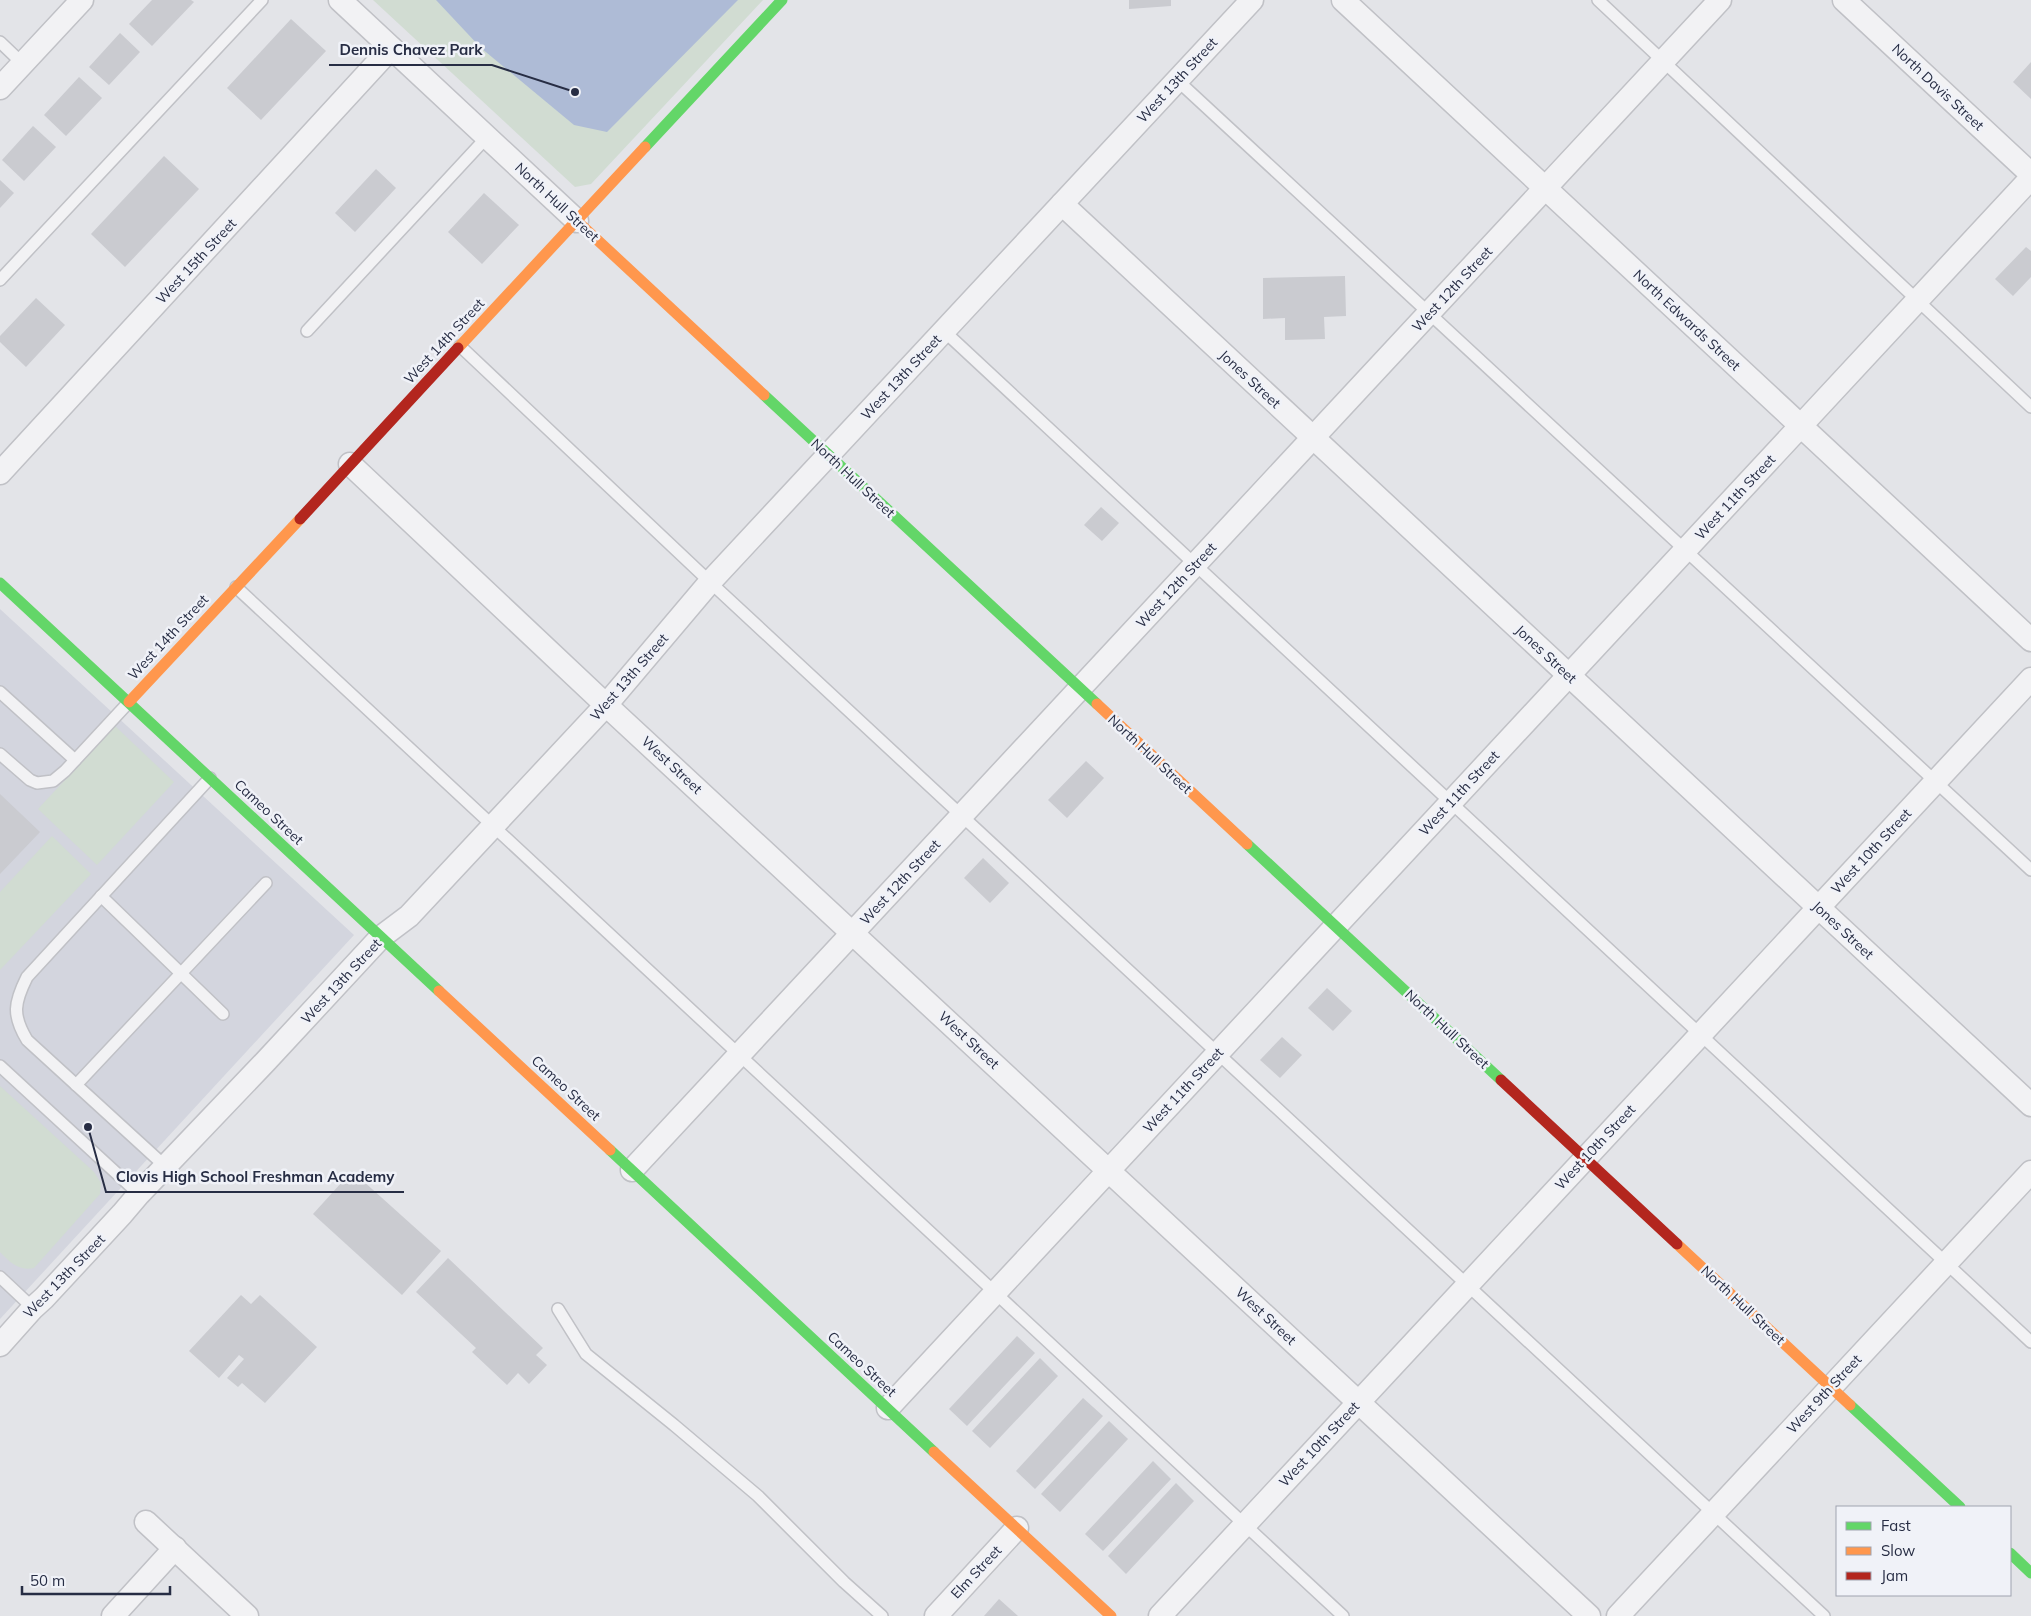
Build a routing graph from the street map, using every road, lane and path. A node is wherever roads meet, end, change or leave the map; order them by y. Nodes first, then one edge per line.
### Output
1 (82, 0) edge
2 (262, 0) edge
3 (340, 0) edge
4 (782, 0) edge
5 (1252, 0) edge
6 (1343, 0) edge
7 (1598, 0) edge
8 (1720, 0) edge
9 (1844, 0) edge
10 (0, 42) edge
11 (391, 48) junction
12 (1664, 60) junction
13 (23, 64) junction
14 (1177, 80) junction
15 (0, 88) edge
16 (487, 137) junction
17 (2031, 174) edge
18 (2031, 178) edge
19 (1545, 188) junction
20 (1062, 204) junction
21 (576, 221) junction
22 (0, 280) edge
23 (1918, 300) junction
24 (1429, 313) junction
25 (307, 331) dead end
26 (944, 331) junction
27 (460, 346) junction
28 (2031, 407) edge
29 (1801, 426) junction
30 (1313, 438) junction
31 (828, 455) junction
32 (350, 464) junction
33 (0, 473) edge
34 (1686, 550) junction
35 (1194, 565) junction
36 (0, 582) edge
37 (710, 582) junction
38 (236, 587) junction
39 (2031, 640) edge
40 (1569, 675) junction
41 (2031, 679) edge
42 (1080, 688) junction
43 (0, 692) edge
44 (129, 702) junction
45 (606, 705) junction
46 (0, 754) edge
47 (75, 760) junction
48 (210, 778) junction
49 (1936, 781) junction
50 (1450, 802) junction
51 (962, 815) junction
52 (493, 827) junction
53 (2031, 870) edge
54 (266, 883) dead end
55 (101, 896) junction
56 (1819, 907) junction
57 (1336, 926) junction
58 (853, 932) junction
59 (381, 936) junction
60 (182, 973) junction
61 (223, 1014) dead end
62 (1700, 1035) junction
63 (1218, 1052) junction
64 (740, 1054) junction
65 (0, 1066) edge
66 (76, 1085) junction
67 (2031, 1105) edge
68 (1585, 1158) junction
69 (166, 1167) junction
70 (632, 1170) junction
71 (1109, 1170) junction
72 (2031, 1172) edge
73 (139, 1194) junction
74 (1946, 1262) junction
75 (0, 1277) edge
76 (1468, 1284) junction
77 (995, 1292) junction
78 (33, 1308) junction
79 (558, 1309) dead end
80 (2031, 1342) edge
81 (0, 1345) edge
82 (1831, 1387) junction
83 (1358, 1402) junction
84 (888, 1408) junction
85 (1959, 1506) edge
86 (1713, 1513) junction
87 (146, 1522) dead end
88 (1244, 1525) junction
89 (1017, 1528) junction
90 (175, 1548) junction
91 (2011, 1554) edge
92 (2031, 1573) edge
93 (113, 1616) edge
94 (247, 1616) edge
95 (882, 1616) edge
96 (936, 1616) edge
97 (1111, 1616) edge
98 (1160, 1616) edge
99 (1343, 1616) edge
100 (1589, 1616) edge
101 (1618, 1616) edge
102 (1824, 1616) edge

1 - 13 street
2 - 22 lane
3 - 11 street, North Hull Street
4 - 21 street, West 14th Street
5 - 14 street, West 13th Street
6 - 19 street, North Edwards Street
7 - 12 lane
8 - 12 street, West 12th Street
9 - 17 street, North Davis Street
10 - 13 lane
11 - 16 street, North Hull Street
11 - 33 street, West 15th Street
12 - 19 street, West 12th Street
12 - 23 lane
13 - 15 street
14 - 20 street, West 13th Street
14 - 24 lane
16 - 21 street, North Hull Street
16 - 25 lane
18 - 23 street, West 11th Street
19 - 24 street, West 12th Street
19 - 29 street, North Edwards Street
20 - 26 street, West 13th Street
20 - 30 street, Jones Street
21 - 27 street, West 14th Street
21 - 31 street, North Hull Street
23 - 28 lane
23 - 29 street, West 11th Street
24 - 30 street, West 12th Street
24 - 34 lane
26 - 31 street, West 13th Street
26 - 35 lane
27 - 32 street, West 14th Street
27 - 37 lane
29 - 34 street, West 11th Street
29 - 39 street, North Edwards Street
30 - 35 street, West 12th Street
30 - 40 street, Jones Street
31 - 37 street, West 13th Street
31 - 42 street, North Hull Street
32 - 38 street, West 14th Street
32 - 45 street, West Street
34 - 40 street, West 11th Street
34 - 49 lane
35 - 42 street, West 12th Street
35 - 50 lane
36 - 44 street, Cameo Street
37 - 45 street, West 13th Street
37 - 51 lane
38 - 44 street, West 14th Street
38 - 52 lane
40 - 50 street, West 11th Street
40 - 56 street, Jones Street
41 - 49 street, West 10th Street
42 - 51 street, West 12th Street
42 - 57 street, North Hull Street
43 - 47 lane
44 - 47 lane
44 - 48 street, Cameo Street
45 - 52 street, West 13th Street
45 - 58 street, West Street
46 - 47 lane
48 - 55 lane
48 - 59 street, Cameo Street
49 - 53 lane
49 - 56 street, West 10th Street
50 - 57 street, West 11th Street
50 - 62 lane
51 - 58 street, West 12th Street
51 - 63 lane
52 - 59 street, West 13th Street
52 - 64 lane
54 - 60 lane
55 - 60 lane
55 - 66 lane
56 - 62 street, West 10th Street
56 - 67 street, Jones Street
57 - 63 street, West 11th Street
57 - 68 street, North Hull Street
58 - 64 street, West 12th Street
58 - 71 street, West Street
59 - 69 street, West 13th Street
59 - 70 street, Cameo Street
60 - 61 lane
60 - 66 lane
62 - 68 street, West 10th Street
62 - 74 lane
63 - 71 street, West 11th Street
63 - 76 lane
64 - 70 street, West 12th Street
64 - 77 lane
65 - 73 lane
66 - 69 lane
68 - 76 street, West 10th Street
68 - 82 street, North Hull Street
69 - 73 street, West 13th Street
70 - 84 street, Cameo Street
71 - 77 street, West 11th Street
71 - 83 street, West Street
72 - 74 street, West 9th Street
73 - 78 street, West 13th Street
74 - 80 lane
74 - 82 street, West 9th Street
75 - 78 lane
76 - 83 street, West 10th Street
76 - 86 lane
77 - 84 street, West 11th Street
77 - 88 lane
78 - 81 street, West 13th Street
79 - 95 lane
82 - 85 street, North Hull Street
82 - 86 street, West 9th Street
83 - 88 street, West 10th Street
83 - 100 street, West Street
84 - 89 street, Cameo Street
86 - 101 street, West 9th Street
86 - 102 lane
87 - 90 street
88 - 98 street, West 10th Street
88 - 99 lane
89 - 96 street, Elm Street
89 - 97 street, Cameo Street
90 - 93 street
90 - 94 street
91 - 92 street

